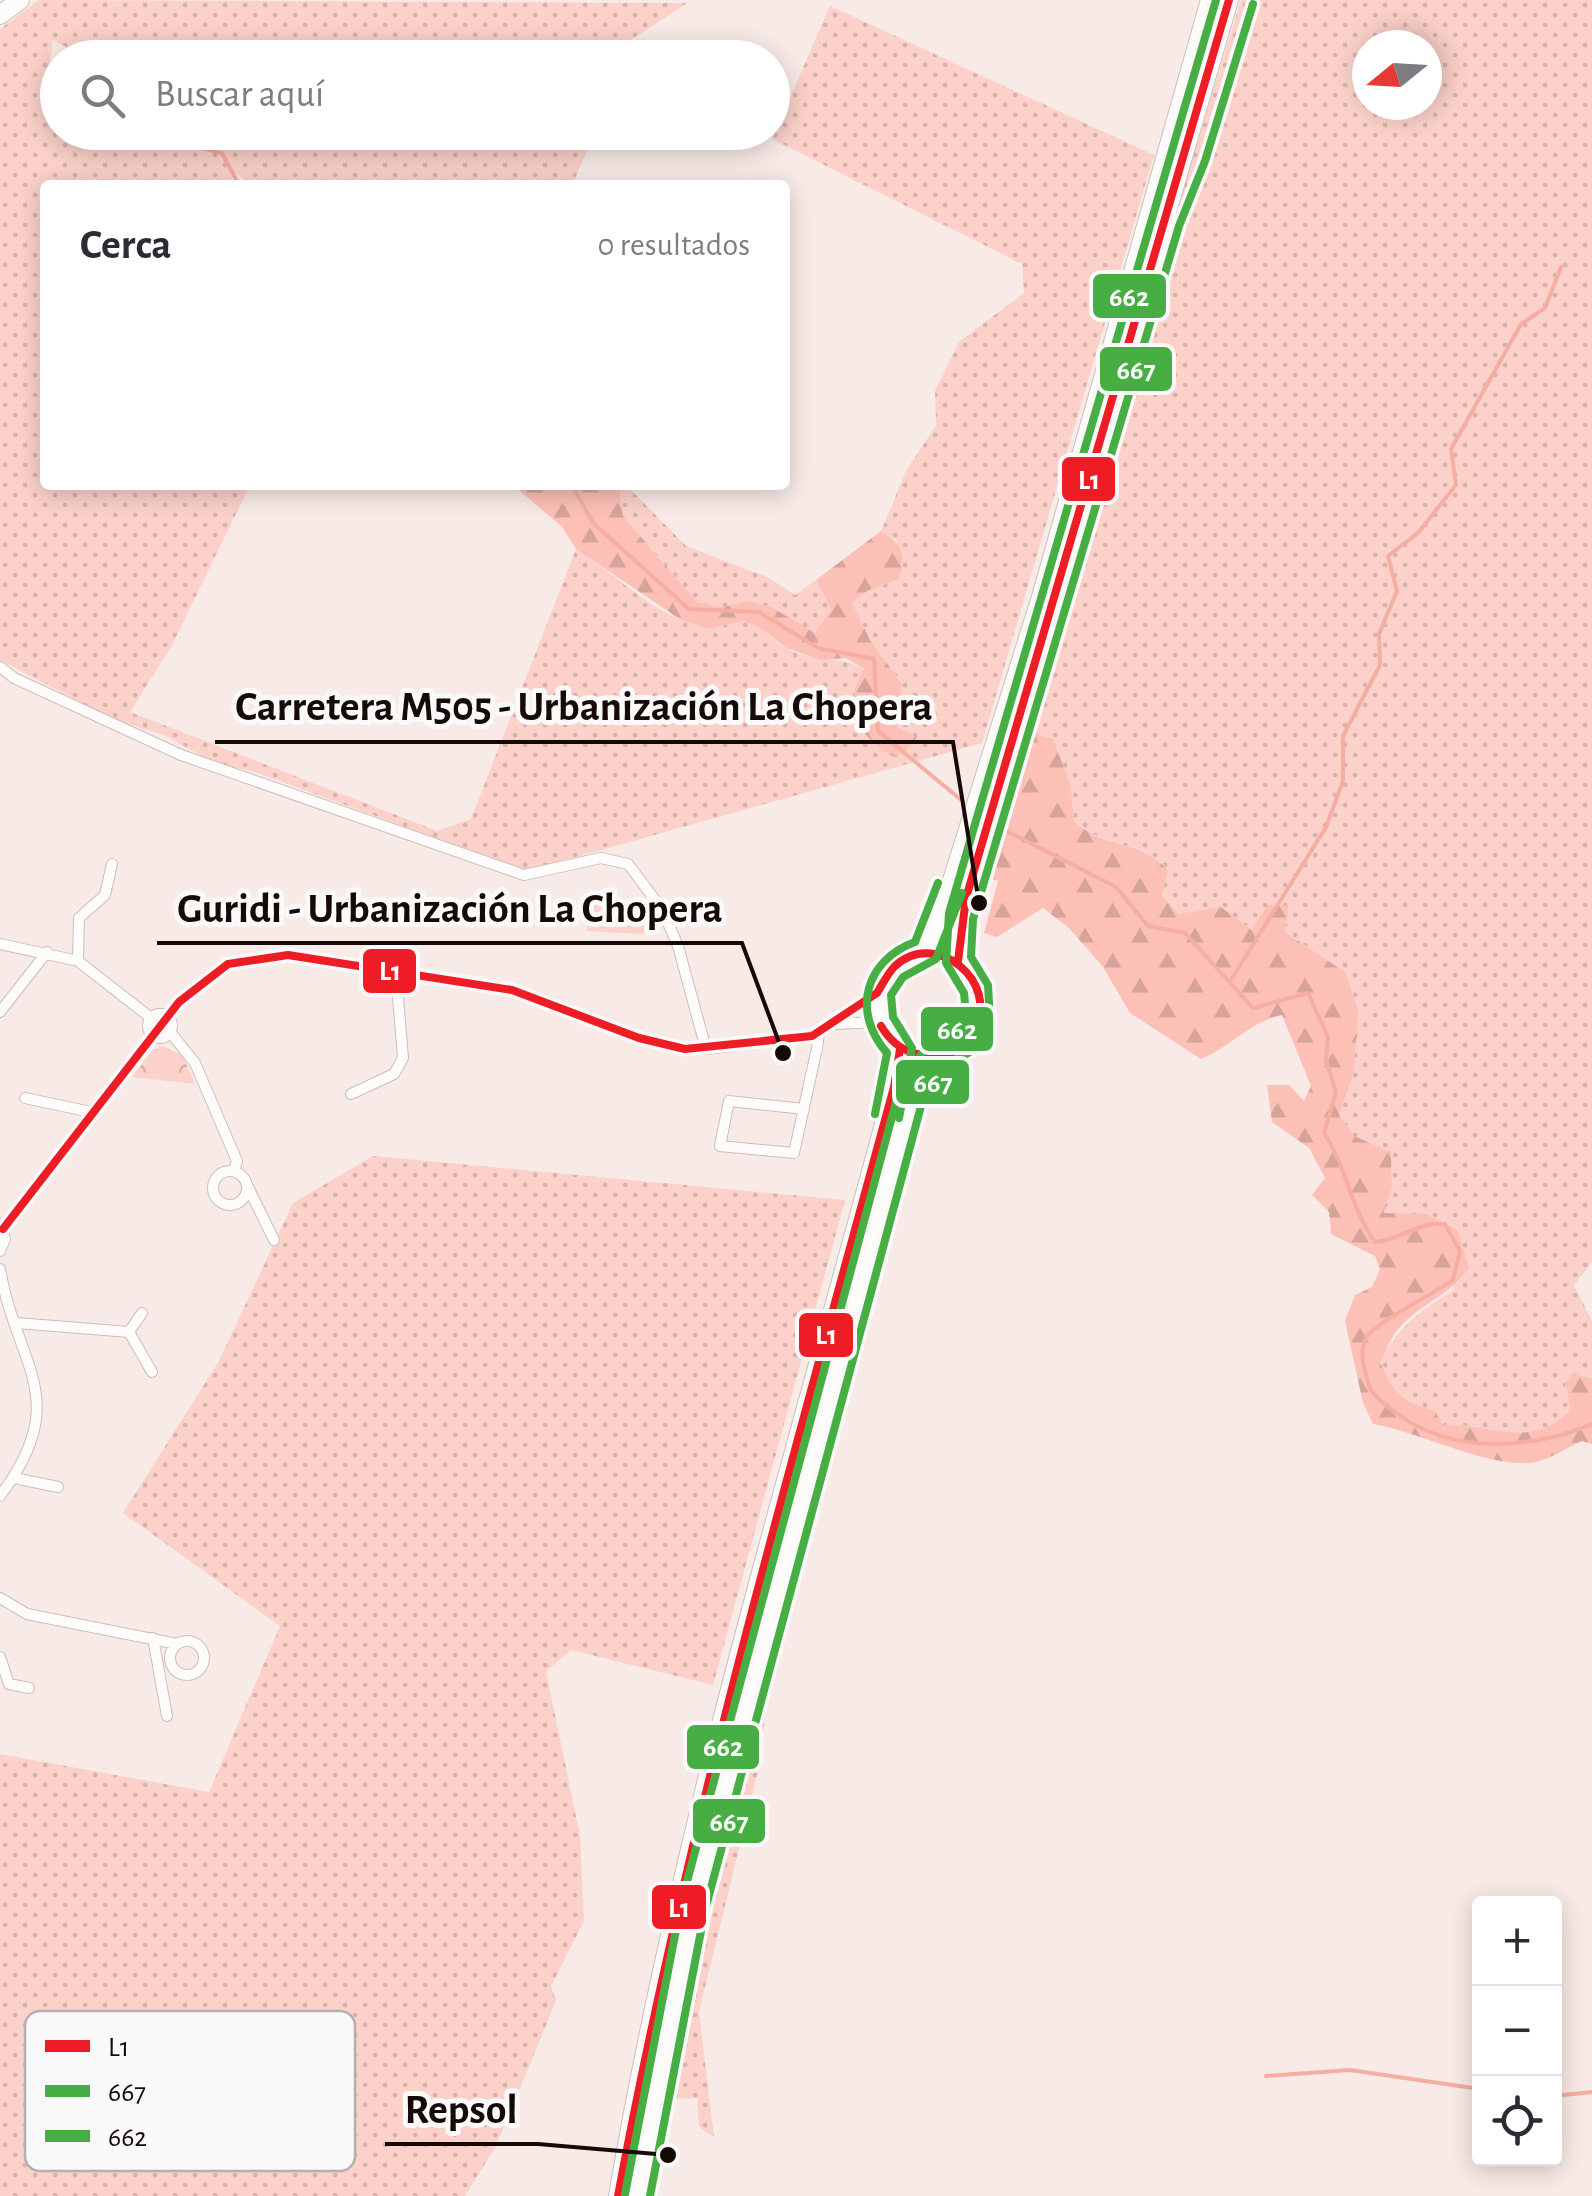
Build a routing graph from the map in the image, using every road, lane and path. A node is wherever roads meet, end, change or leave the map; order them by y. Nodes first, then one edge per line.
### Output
1 (20, 0) edge
2 (1210, 0) edge
3 (1229, 0) edge
4 (1241, 0) edge
5 (0, 14) edge
6 (1166, 222) junction
7 (0, 667) edge
8 (112, 864) dead end
9 (0, 944) edge
10 (47, 952) junction
11 (924, 952) junction
12 (958, 961) junction
13 (78, 962) junction
14 (396, 972) junction
15 (877, 993) junction
16 (0, 1012) edge
17 (168, 1017) junction
18 (151, 1018) junction
19 (879, 1022) junction
20 (830, 1025) junction
21 (170, 1032) junction
22 (819, 1033) junction
23 (153, 1036) junction
24 (706, 1049) junction
25 (900, 1049) junction
26 (934, 1058) junction
27 (350, 1094) dead end
28 (25, 1098) dead end
29 (804, 1109) junction
30 (91, 1112) junction
31 (234, 1171) junction
32 (248, 1187) junction
33 (17, 1206) junction
34 (0, 1213) edge
35 (2, 1226) edge
36 (274, 1240) dead end
37 (0, 1250) edge
38 (0, 1268) edge
39 (1, 1288) edge
40 (142, 1313) dead end
41 (17, 1323) junction
42 (129, 1332) junction
43 (152, 1372) dead end
44 (14, 1478) junction
45 (58, 1487) dead end
46 (0, 1496) edge
47 (0, 1598) edge
48 (153, 1638) junction
49 (176, 1644) dead end
50 (0, 1656) edge
51 (29, 1688) dead end
52 (166, 1716) dead end
53 (618, 2196) edge
54 (637, 2196) edge

1 - 5 highway
2 - 11 highway
3 - 6 highway
4 - 6 highway
6 - 12 highway
7 - 24 street
8 - 13 street
9 - 10 street
10 - 13 street
10 - 16 street
11 - 12 highway
11 - 15 highway
12 - 26 highway
13 - 18 street
14 - 17 street
14 - 24 street
14 - 27 street
15 - 19 highway
15 - 20 street
17 - 18 street
17 - 21 street
17 - 23 street
18 - 23 street
19 - 20 street
19 - 25 highway
20 - 22 street
21 - 23 street
21 - 31 street
22 - 24 street
22 - 29 street
23 - 30 street
25 - 26 highway
25 - 53 highway
26 - 54 highway
28 - 30 street
29 - 29 street
30 - 33 street
31 - 32 street
31 - 32 street
32 - 36 street
33 - 34 street
33 - 35 street
35 - 37 street
38 - 39 street
39 - 41 street
40 - 42 street
41 - 42 street
41 - 44 street
42 - 43 street
44 - 45 street
44 - 46 street
47 - 48 street
48 - 49 street
48 - 52 street
50 - 51 street

